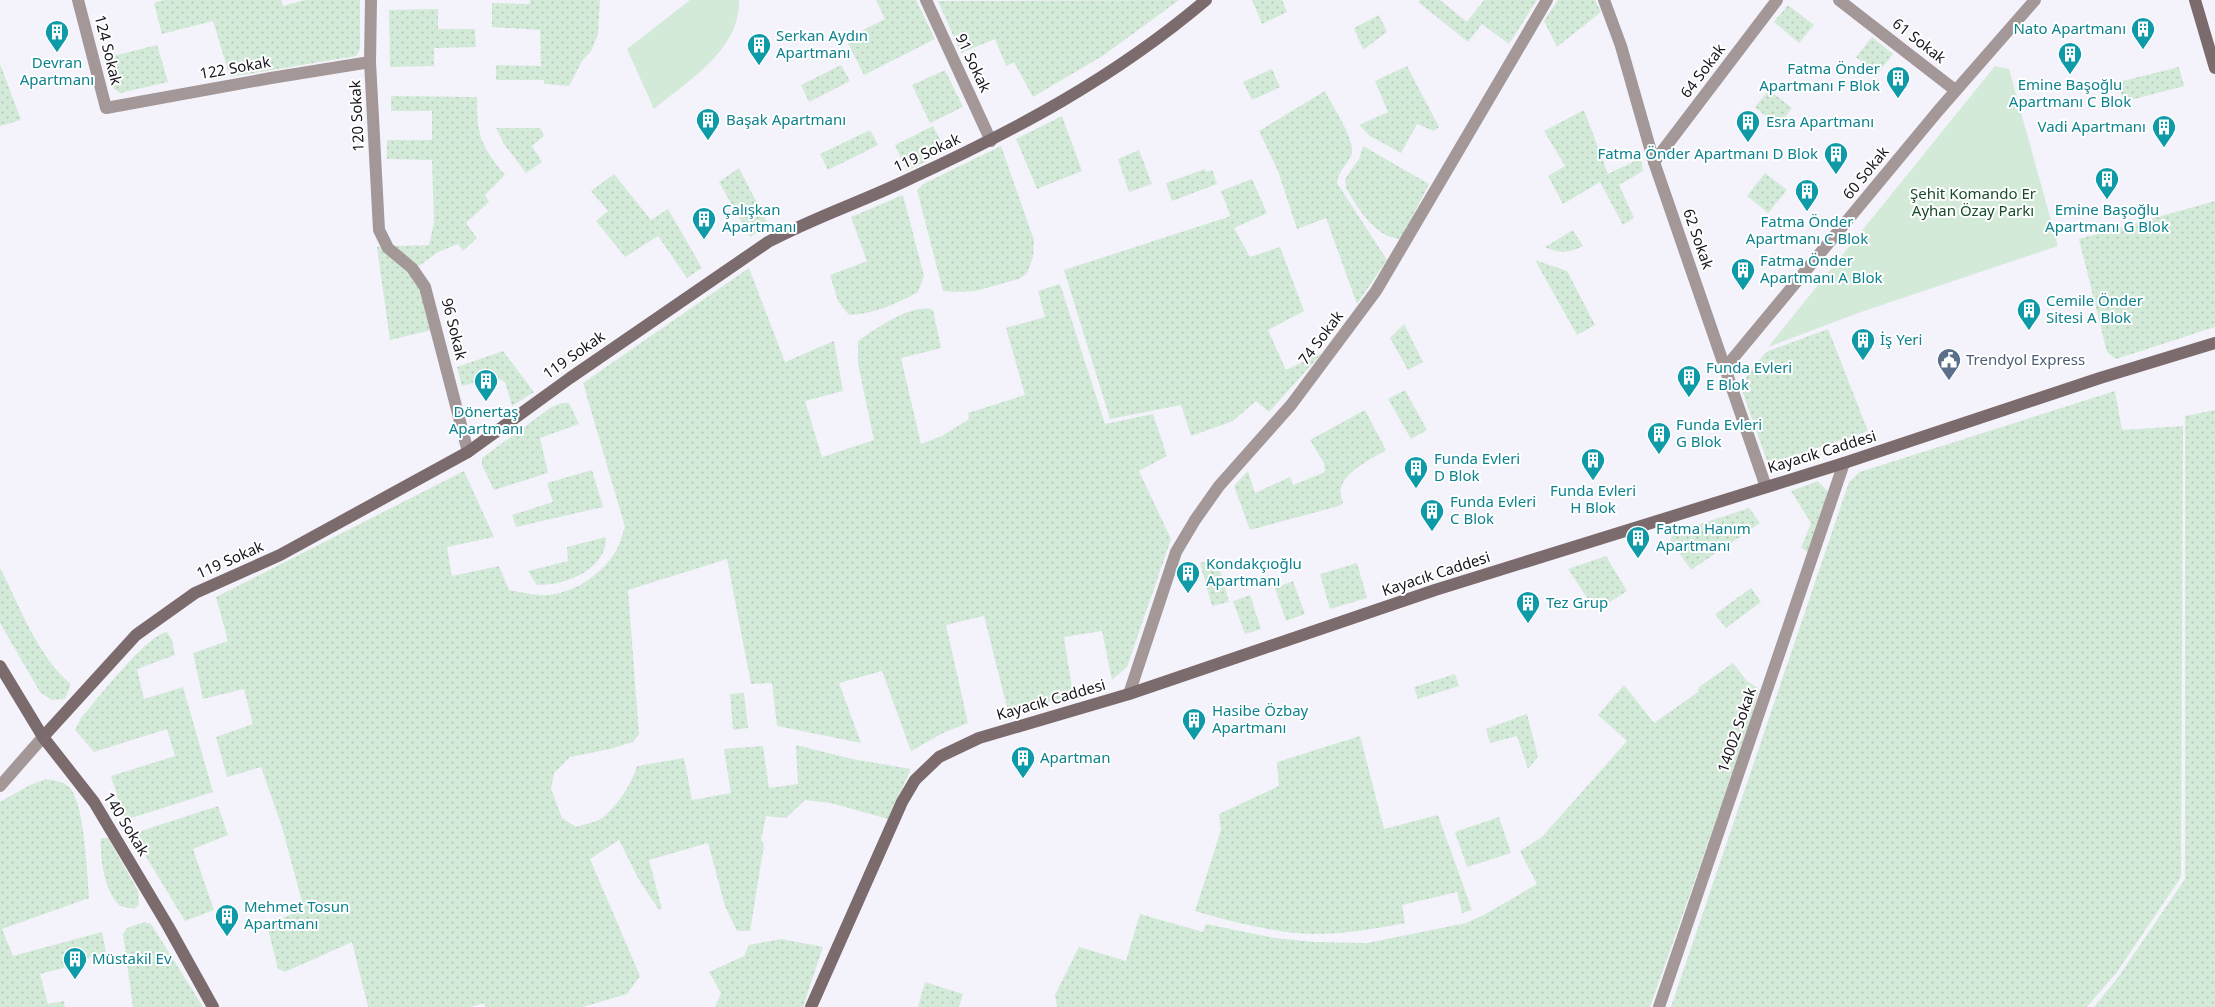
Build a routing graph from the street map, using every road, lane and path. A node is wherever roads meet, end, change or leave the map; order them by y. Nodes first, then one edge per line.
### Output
1 (78, 0) edge
2 (370, 0) edge
3 (926, 0) edge
4 (1206, 0) edge
5 (1548, 0) edge
6 (1604, 0) edge
7 (1777, 0) edge
8 (1839, 0) edge
9 (2035, 0) edge
10 (2196, 0) edge
11 (370, 62) junction
12 (2215, 68) edge
13 (1955, 90) junction
14 (106, 108) joint
15 (991, 141) junction
16 (1654, 162) junction
17 (379, 230) joint
18 (2215, 343) edge
19 (1725, 368) junction
20 (468, 452) junction
21 (1844, 463) junction
22 (1766, 487) junction
23 (0, 666) edge
24 (1129, 694) junction
25 (43, 737) junction
26 (0, 786) edge
27 (213, 1007) edge
28 (811, 1007) edge
29 (1659, 1007) edge

1 - 14 street, 124 Sokak
2 - 11 street, 120 Sokak
3 - 15 street, 91 Sokak
4 - 15 main road, 119 Sokak
5 - 24 street, 74 Sokak
6 - 16 street, 62 Sokak
7 - 16 street, 64 Sokak
8 - 13 street, 61 Sokak
9 - 13 street, 60 Sokak
10 - 12 main road
11 - 14 street, 122 Sokak
11 - 17 street, 120 Sokak
13 - 19 street, 60 Sokak
15 - 20 main road, 119 Sokak
16 - 19 street, 62 Sokak
17 - 20 street, 96 Sokak
18 - 21 main road, Kayacık Caddesi
19 - 22 street, 62 Sokak
20 - 25 main road, 119 Sokak
21 - 22 main road, Kayacık Caddesi
21 - 29 street, 14002 Sokak
22 - 24 main road, Kayacık Caddesi
23 - 25 main road, 140 Sokak
24 - 28 main road, Kayacık Caddesi
25 - 26 street, 119 Sokak
25 - 27 main road, 140 Sokak

